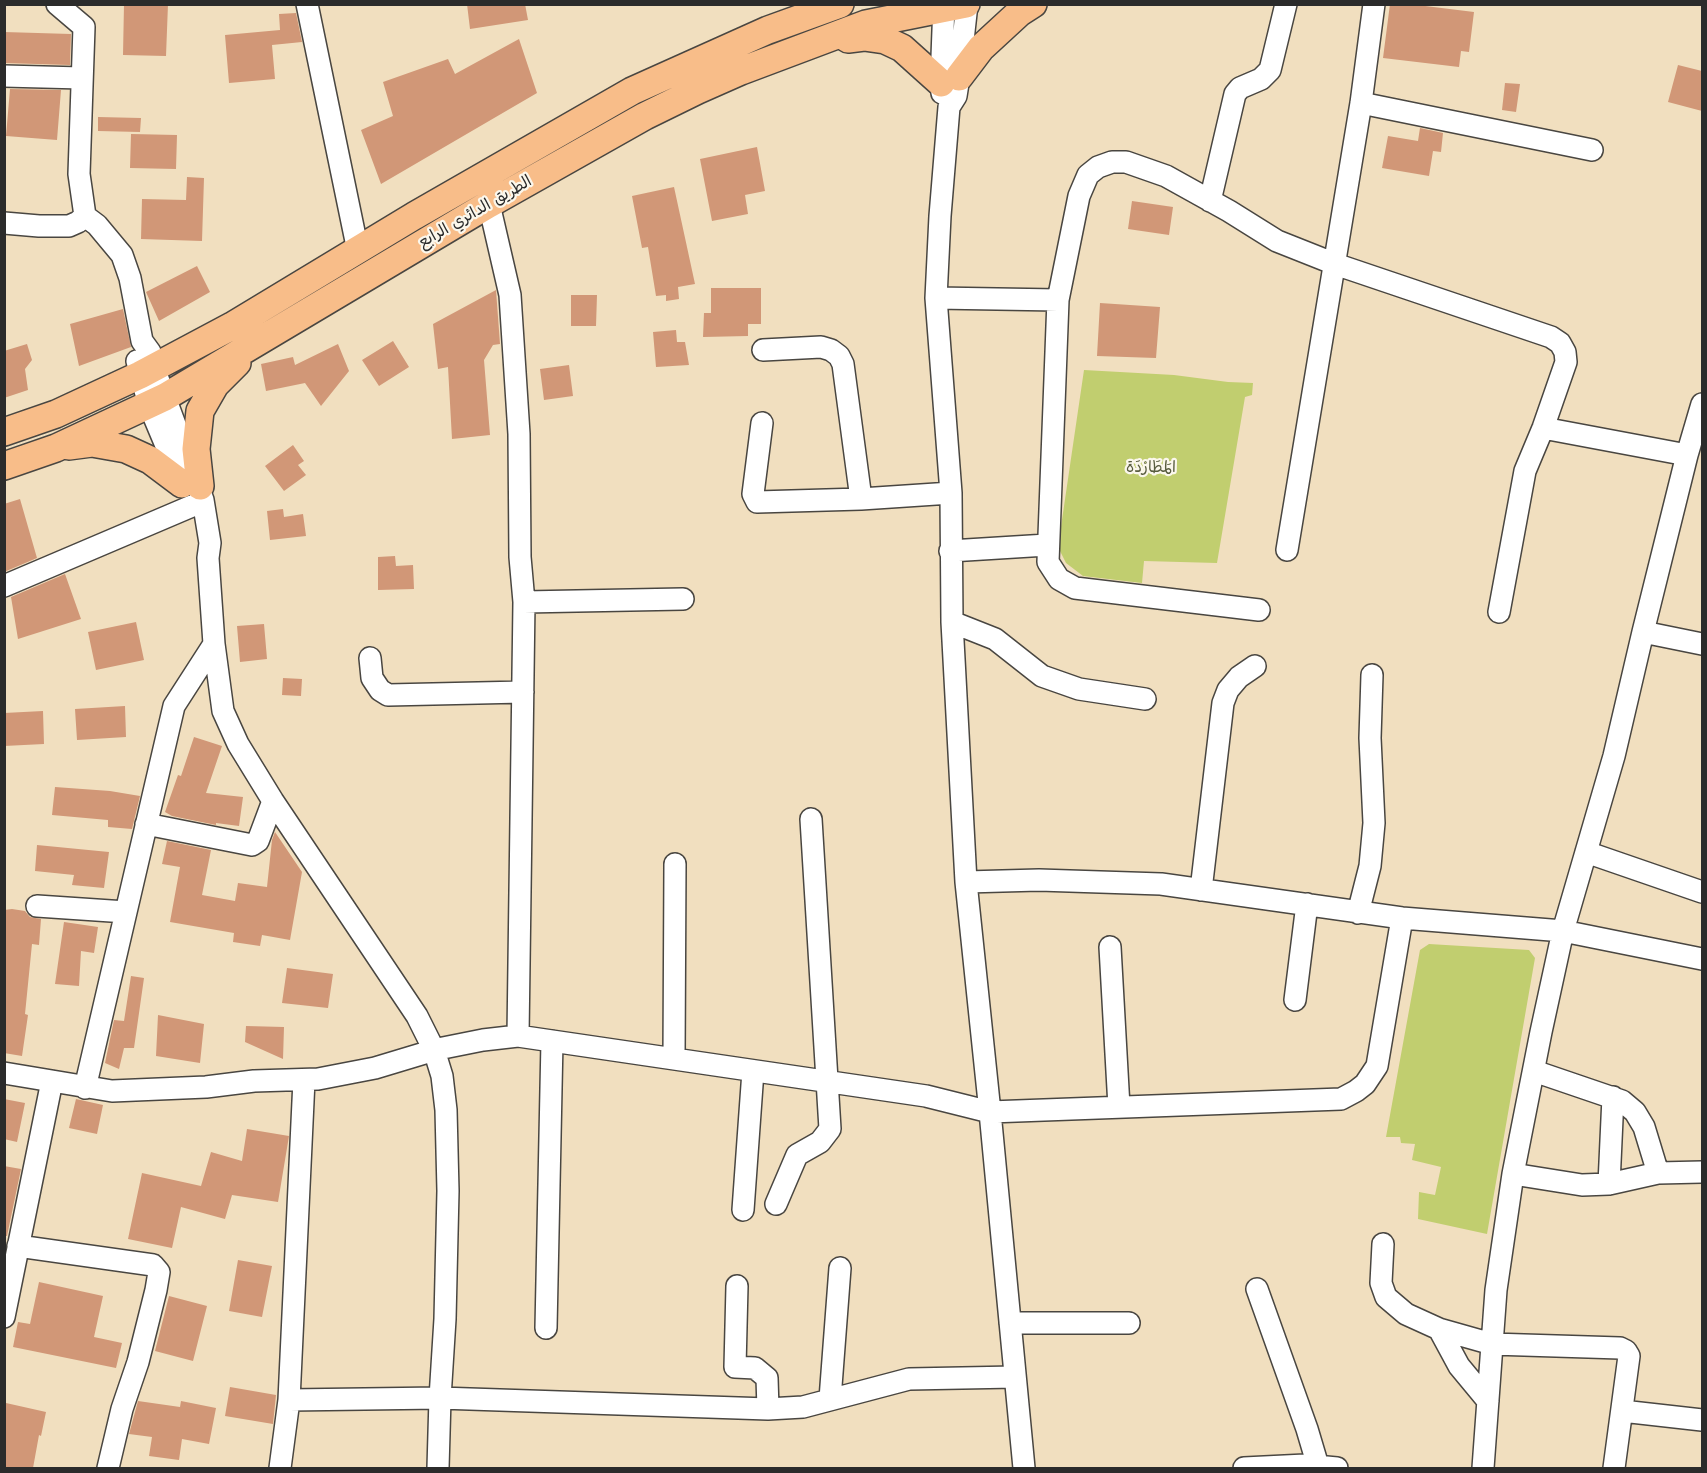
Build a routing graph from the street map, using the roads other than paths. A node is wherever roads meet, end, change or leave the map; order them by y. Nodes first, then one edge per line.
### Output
1 (57, 4) edge
2 (307, 4) edge
3 (840, 4) edge
4 (1033, 4) edge
5 (1286, 4) edge
6 (1374, 4) edge
7 (955, 5) edge
8 (819, 10) edge
9 (820, 41) junction
10 (4, 76) edge
11 (82, 78) junction
12 (950, 89) junction
13 (1361, 103) junction
14 (1592, 150) dead end
15 (1210, 201) junction
16 (489, 204) junction
17 (85, 216) junction
18 (4, 223) edge
19 (358, 251) junction
20 (1335, 264) junction
21 (936, 298) junction
22 (1058, 300) junction
23 (262, 337) junction
24 (763, 350) dead end
25 (147, 372) junction
26 (157, 400) junction
27 (1702, 404) edge
28 (762, 423) dead end
29 (1543, 428) junction
30 (4, 432) edge
31 (1698, 434) edge
32 (56, 448) junction
33 (1687, 455) junction
34 (4, 466) edge
35 (191, 492) junction
36 (951, 493) junction
37 (861, 499) junction
38 (1047, 545) junction
39 (1287, 550) dead end
40 (950, 551) junction
41 (4, 586) edge
42 (683, 599) dead end
43 (524, 602) junction
44 (1259, 610) dead end
45 (1499, 612) dead end
46 (952, 622) junction
47 (1643, 632) junction
48 (214, 644) junction
49 (1702, 644) edge
50 (369, 658) dead end
51 (1256, 666) dead end
52 (1372, 675) dead end
53 (523, 692) junction
54 (1145, 699) dead end
55 (273, 801) junction
56 (811, 819) dead end
57 (146, 824) junction
58 (1586, 852) junction
59 (675, 864) dead end
60 (966, 882) junction
61 (1201, 890) junction
62 (1702, 892) edge
63 (1307, 904) junction
64 (38, 906) dead end
65 (126, 912) junction
66 (1358, 913) junction
67 (1402, 918) junction
68 (1563, 931) junction
69 (1110, 947) dead end
70 (1702, 959) edge
71 (1295, 1000) dead end
72 (518, 1036) junction
73 (552, 1041) junction
74 (434, 1050) junction
75 (674, 1058) junction
76 (753, 1071) junction
77 (1534, 1071) junction
78 (4, 1073) edge
79 (304, 1080) junction
80 (52, 1081) junction
81 (826, 1082) junction
82 (85, 1088) junction
83 (1613, 1097) junction
84 (1119, 1107) junction
85 (990, 1112) junction
86 (1702, 1172) edge
87 (1658, 1173) junction
88 (1513, 1174) junction
89 (1609, 1184) junction
90 (776, 1204) dead end
91 (743, 1210) dead end
92 (1383, 1244) dead end
93 (18, 1246) junction
94 (840, 1268) dead end
95 (737, 1286) dead end
96 (1257, 1289) dead end
97 (4, 1317) edge
98 (1010, 1323) junction
99 (1129, 1323) dead end
100 (546, 1328) dead end
101 (1439, 1329) junction
102 (1492, 1344) junction
103 (1014, 1377) junction
104 (440, 1398) junction
105 (830, 1399) junction
106 (289, 1400) junction
107 (1488, 1401) junction
108 (768, 1409) junction
109 (1622, 1411) junction
110 (1702, 1420) edge
111 (1327, 1467) edge
112 (108, 1468) edge
113 (280, 1468) edge
114 (438, 1468) edge
115 (1024, 1468) edge
116 (1244, 1468) edge
117 (1483, 1468) edge
118 (1614, 1468) edge

1 - 11 street
2 - 19 street
3 - 8 main road, الطريق الدائري الرابع
4 - 12 main road
5 - 15 street
6 - 13 street
7 - 9 main road, الطريق الدائري الرابع
7 - 12 street
8 - 19 main road, الطريق الدائري الرابع
9 - 12 main road
9 - 16 main road, الطريق الدائري الرابع
10 - 11 street
11 - 17 street
12 - 21 street
13 - 14 street
13 - 20 street
15 - 20 street
15 - 22 street
16 - 23 main road, الطريق الدائري الرابع
16 - 43 street
17 - 18 street
17 - 25 street
19 - 25 main road, الطريق الدائري الرابع
20 - 29 street
20 - 39 street
21 - 22 street
21 - 36 street
22 - 38 street
23 - 26 main road, الطريق الدائري الرابع
23 - 35 main road
24 - 37 street
25 - 26 street
25 - 30 main road, الطريق الدائري الرابع
26 - 32 main road, الطريق الدائري الرابع
26 - 35 street
27 - 31 street
28 - 37 street
29 - 33 street
29 - 45 street
31 - 33 street
32 - 34 main road, الطريق الدائري الرابع
32 - 35 main road
33 - 47 street
35 - 41 street
35 - 48 street
36 - 37 street
36 - 40 street
38 - 40 street
38 - 44 street
40 - 46 street
42 - 43 street
43 - 53 street
46 - 54 street
46 - 60 street
47 - 49 street
47 - 58 street
48 - 55 street
48 - 57 street
50 - 53 street
51 - 61 street
52 - 66 street
53 - 72 street
55 - 57 street
55 - 74 street
56 - 81 street
57 - 65 street
58 - 62 street
58 - 68 street
59 - 75 street
60 - 61 street
60 - 85 street
61 - 63 street
63 - 66 street
63 - 71 street
64 - 65 street
65 - 82 street
66 - 67 street
67 - 68 street
67 - 84 street
68 - 70 street
68 - 77 street
69 - 84 street
72 - 73 street
72 - 74 street
73 - 75 street
73 - 100 street
74 - 79 street
74 - 104 street
75 - 76 street
76 - 81 street
76 - 91 street
77 - 83 street
77 - 88 street
78 - 80 street
79 - 82 street
79 - 106 street
80 - 82 street
80 - 93 street
81 - 85 street
81 - 90 street
83 - 87 street
83 - 89 street
84 - 85 street
85 - 98 street
86 - 87 street
87 - 89 street
88 - 89 street
88 - 102 street
92 - 101 street
93 - 97 street
93 - 112 street
94 - 105 street
95 - 108 street
96 - 111 street
98 - 99 street
98 - 103 street
101 - 102 street
101 - 107 street
102 - 107 street
102 - 109 street
103 - 105 street
103 - 115 street
104 - 106 street
104 - 108 street
104 - 114 street
105 - 108 street
106 - 113 street
107 - 117 street
109 - 110 street
109 - 118 street
111 - 116 street

